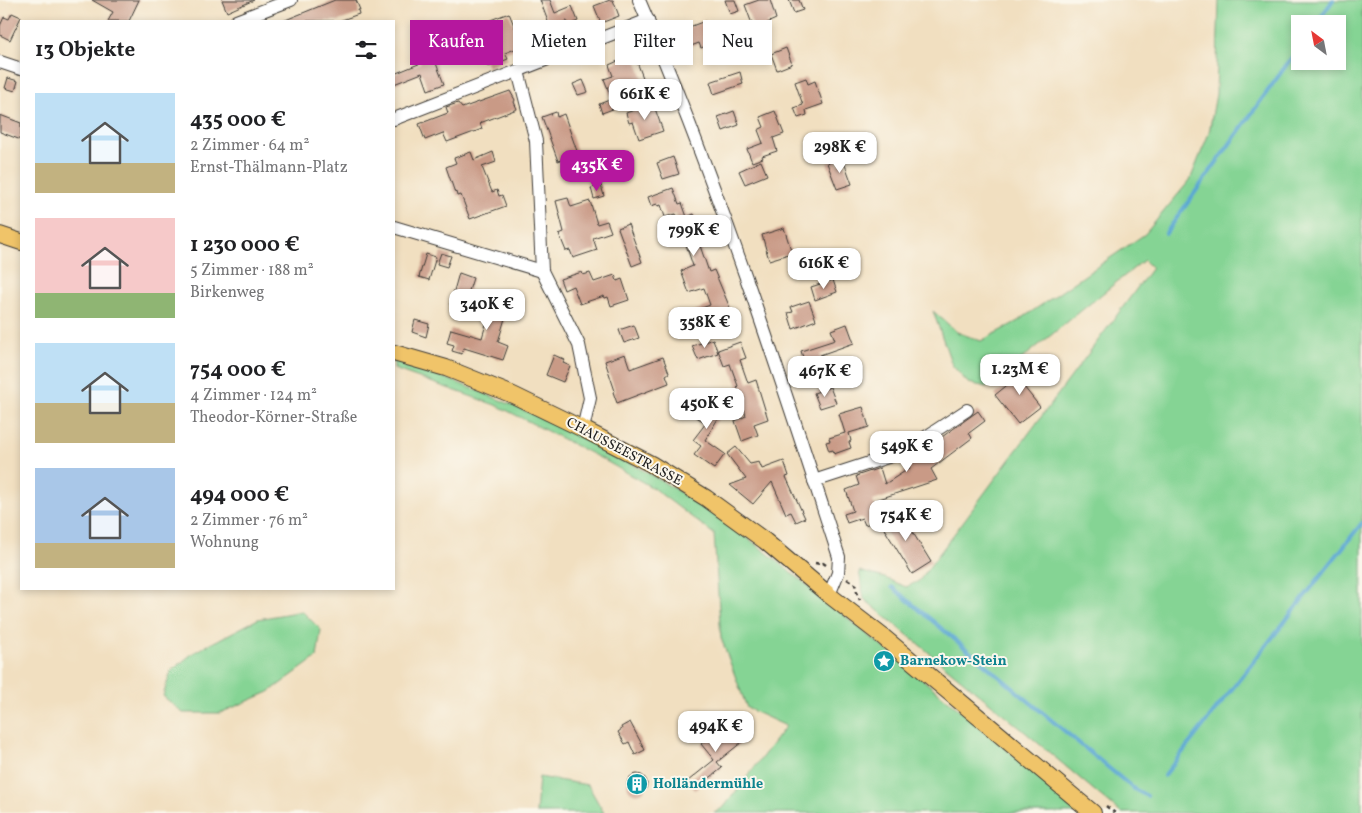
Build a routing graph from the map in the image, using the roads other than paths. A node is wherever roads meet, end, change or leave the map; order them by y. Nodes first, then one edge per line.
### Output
1 (291, 0) edge
2 (639, 0) edge
3 (239, 20) edge
4 (648, 20) edge
5 (615, 33) edge
6 (0, 62) edge
7 (666, 65) edge
8 (20, 69) edge
9 (518, 71) junction
10 (395, 119) edge
11 (395, 227) edge
12 (0, 235) edge
13 (20, 242) edge
14 (542, 271) junction
15 (395, 353) edge
16 (967, 410) dead end
17 (582, 429) junction
18 (814, 481) junction
19 (829, 595) junction
20 (1093, 813) edge

1 - 3 street
2 - 4 street
5 - 9 street
6 - 8 street
7 - 18 street
9 - 10 street
9 - 14 street
11 - 14 street
12 - 13 main road
14 - 17 street
15 - 17 main road, CHAUSSEESTRASSE
16 - 18 street
17 - 19 main road, CHAUSSEESTRASSE
18 - 19 street
19 - 20 main road, CHAUSSEESTRASSE

